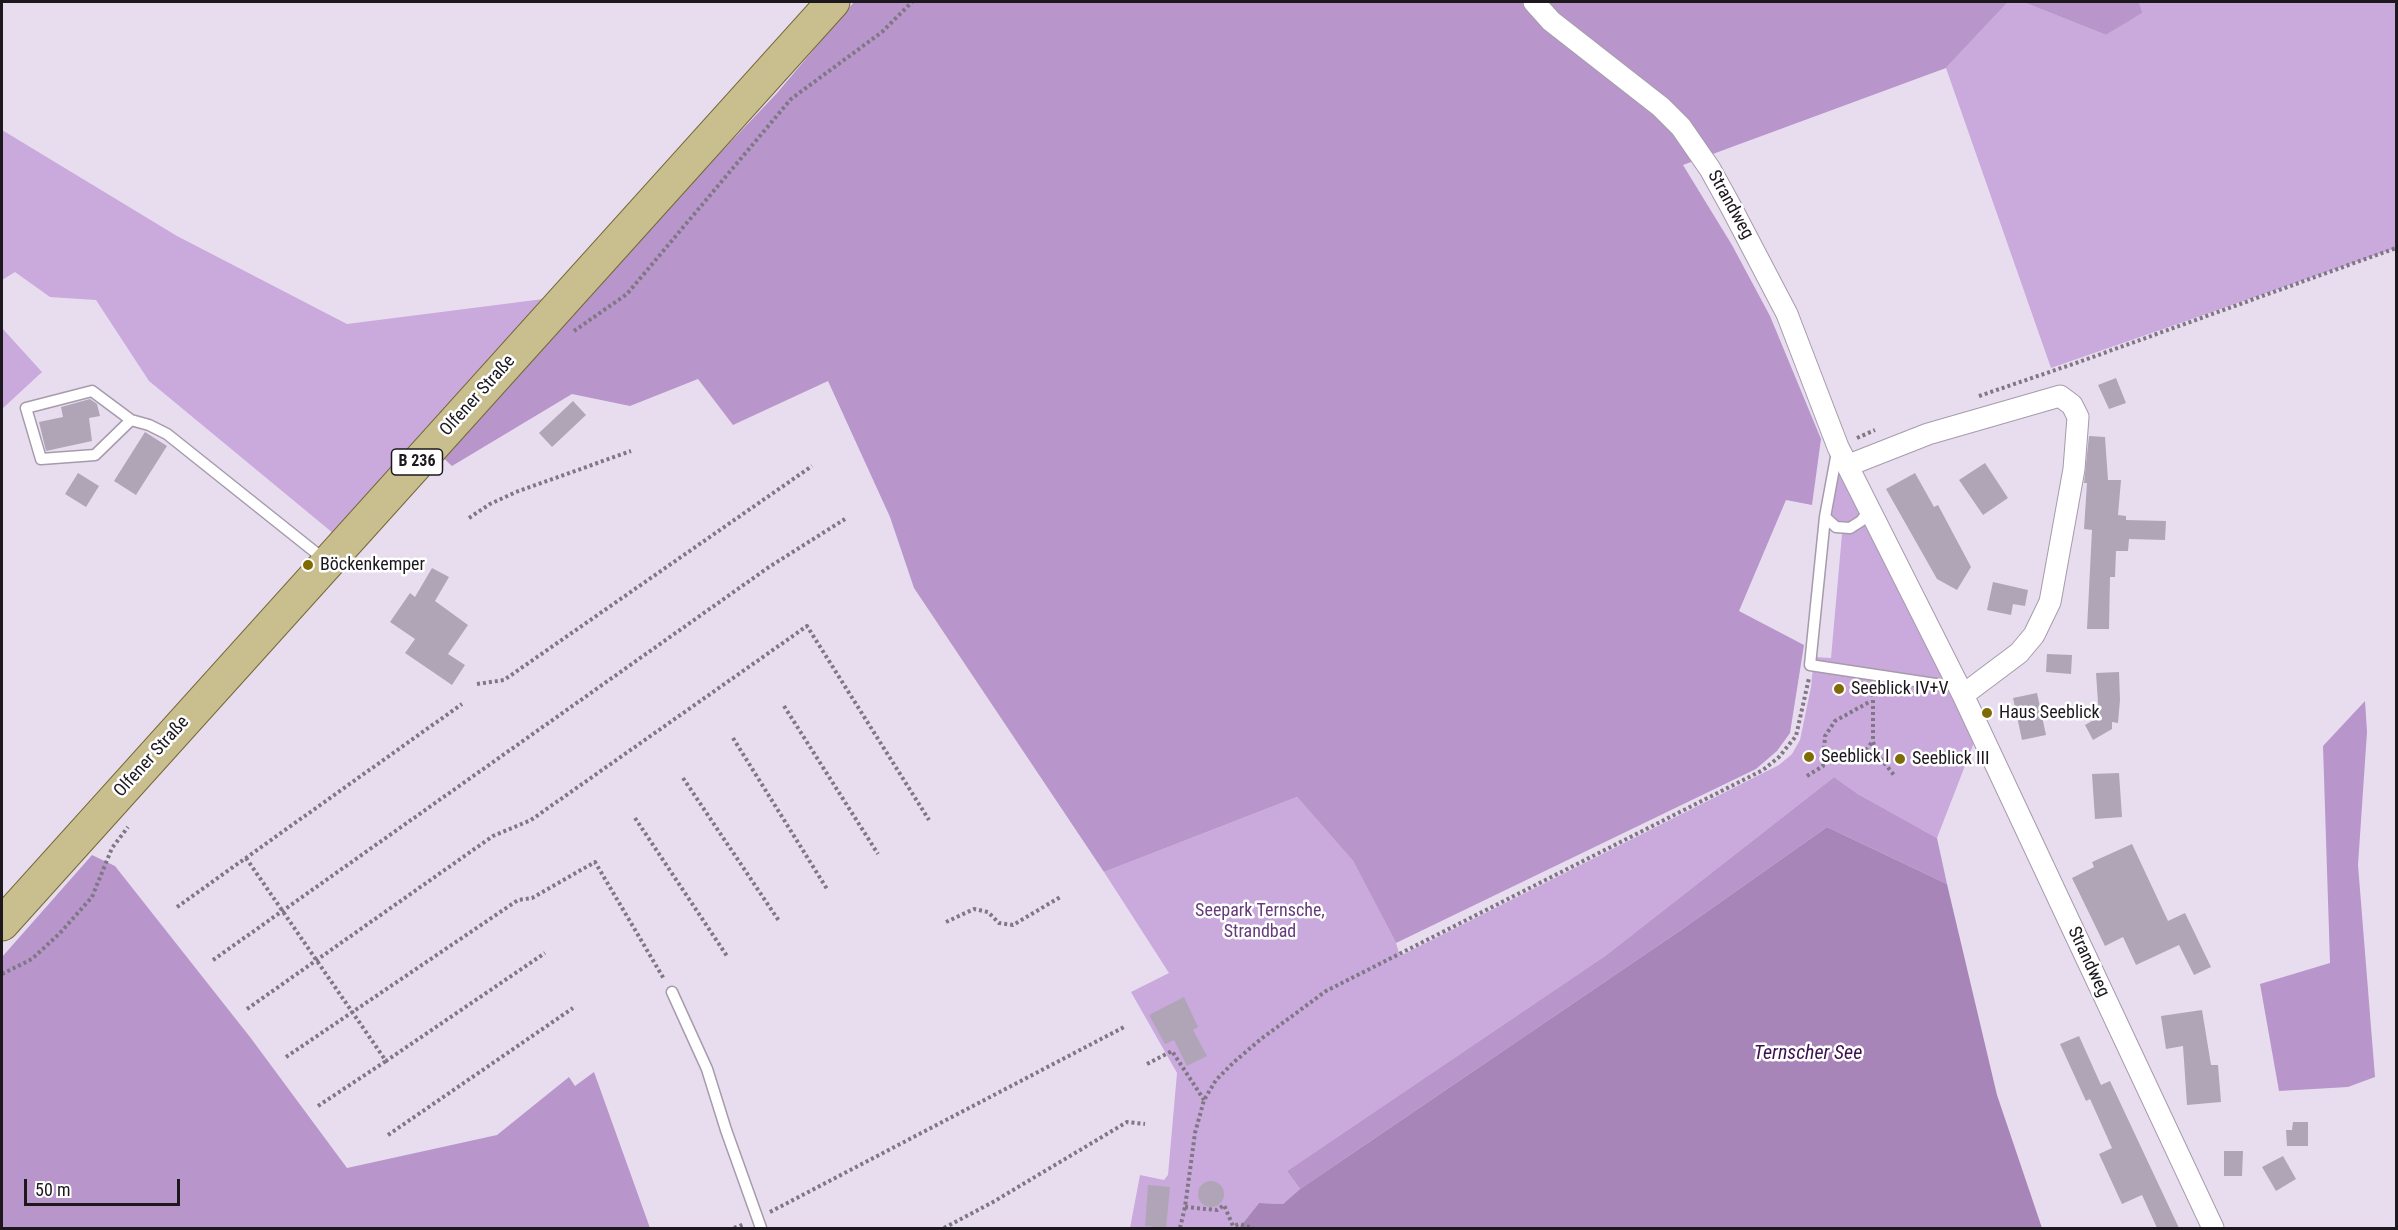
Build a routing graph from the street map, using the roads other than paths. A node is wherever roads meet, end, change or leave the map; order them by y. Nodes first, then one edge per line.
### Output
1 (833, 2) edge
2 (1534, 2) edge
3 (131, 420) junction
4 (1838, 447) junction
5 (1849, 465) junction
6 (1870, 508) junction
7 (1826, 518) junction
8 (328, 562) junction
9 (1959, 688) junction
10 (2, 924) edge
11 (672, 992) road end
12 (760, 1223) edge
13 (2213, 1228) edge

1 - 8 main road, Olfener Straße / B 236
2 - 4 street, Strandweg
3 - 3 lane
3 - 8 lane
4 - 5 street, Strandweg
4 - 7 lane
5 - 6 street, Strandweg
5 - 9 street
6 - 7 lane
6 - 9 street, Strandweg
7 - 9 lane
8 - 10 main road, Olfener Straße / B 236
9 - 13 street, Strandweg
11 - 12 lane

